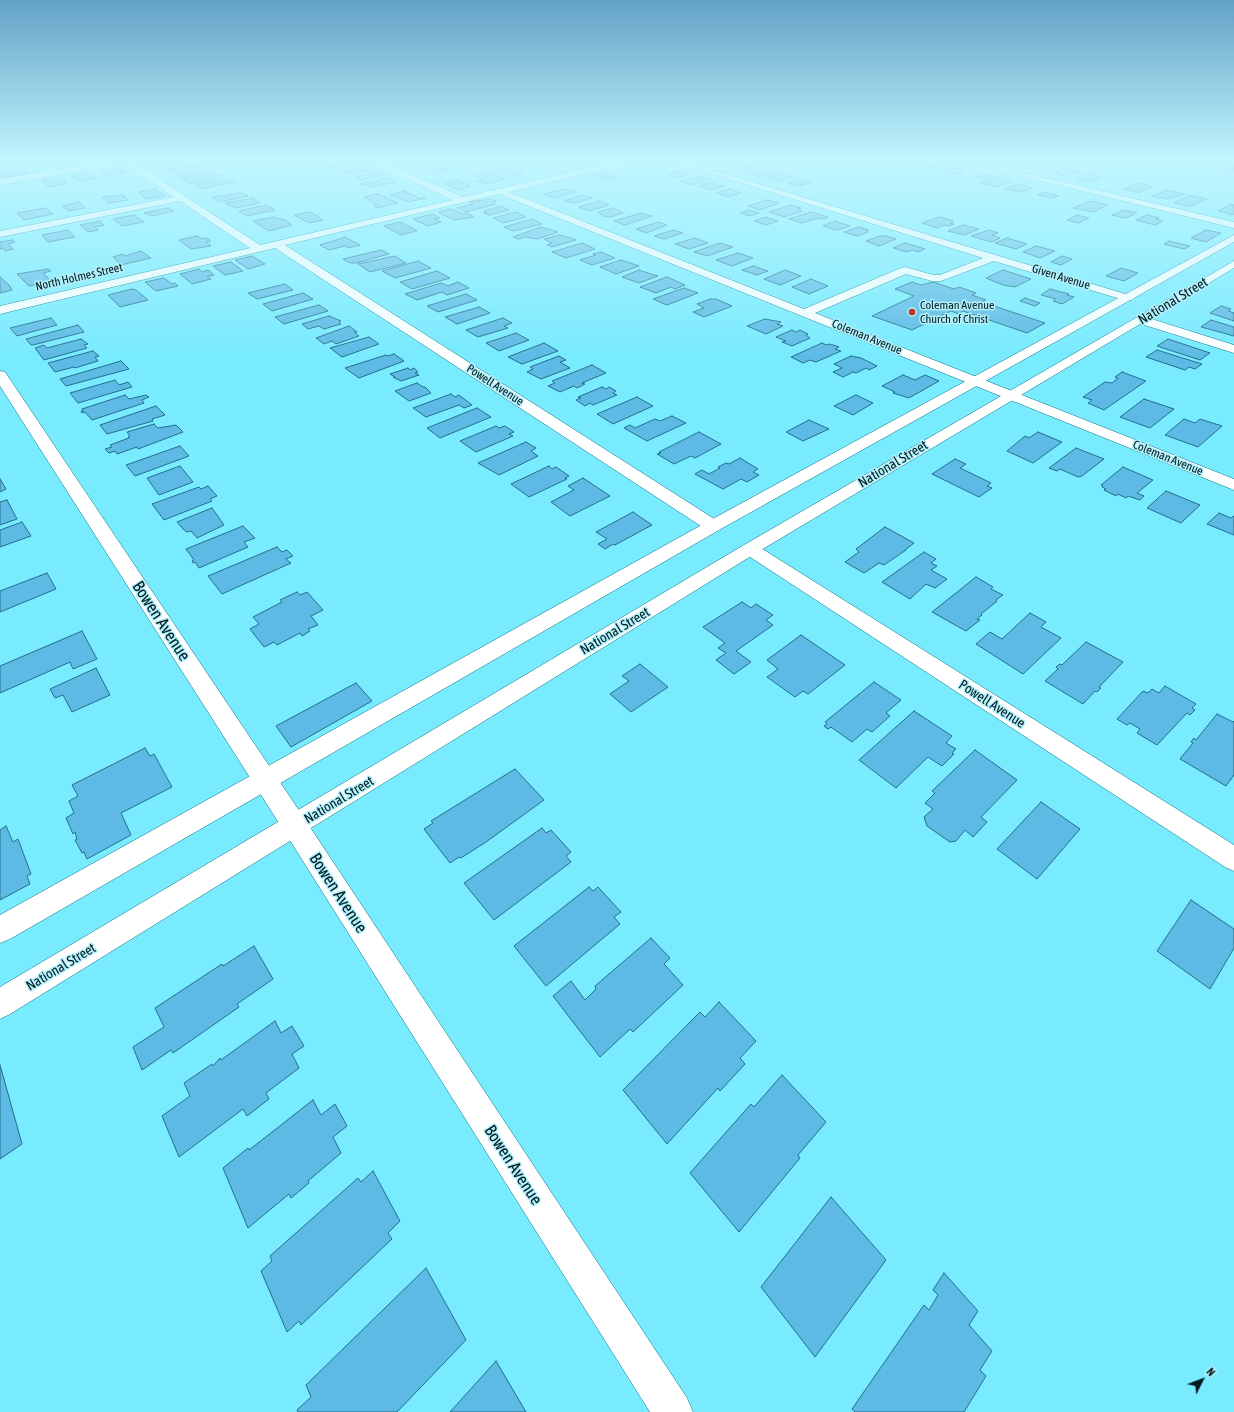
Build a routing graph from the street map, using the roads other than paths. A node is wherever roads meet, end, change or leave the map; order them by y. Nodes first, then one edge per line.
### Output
1 (41, 226) edge
2 (224, 226) edge
3 (352, 226) edge
4 (587, 226) edge
5 (891, 226) edge
6 (0, 234) edge
7 (1234, 238) edge
8 (276, 244) junction
9 (258, 248) junction
10 (994, 257) junction
11 (1234, 264) edge
12 (1128, 298) junction
13 (0, 310) edge
14 (805, 313) junction
15 (1142, 320) junction
16 (1234, 349) edge
17 (0, 375) edge
18 (975, 380) junction
19 (1011, 395) junction
20 (1234, 485) edge
21 (713, 526) junction
22 (750, 549) junction
23 (264, 780) junction
24 (295, 826) junction
25 (1234, 860) edge
26 (0, 930) edge
27 (0, 1004) edge
28 (673, 1412) edge

1 - 6 street
2 - 9 street
3 - 8 street, North Holmes Street
4 - 14 street, Coleman Avenue
5 - 10 street, Given Avenue
7 - 12 street, National Street
8 - 9 street, North Holmes Street
8 - 21 street, Powell Avenue
9 - 13 street, North Holmes Street
10 - 12 street, Given Avenue
10 - 14 street
11 - 15 street, National Street
12 - 18 street, National Street
14 - 18 street, Coleman Avenue
15 - 16 street
15 - 19 street, National Street
17 - 23 street, Bowen Avenue
18 - 19 street, Coleman Avenue
18 - 21 street, National Street
19 - 20 street, Coleman Avenue
19 - 22 street, National Street
21 - 23 street, National Street
22 - 24 street, National Street
22 - 25 street, Powell Avenue
23 - 24 street, Bowen Avenue
23 - 26 street, National Street
24 - 27 street, National Street
24 - 28 street, Bowen Avenue

